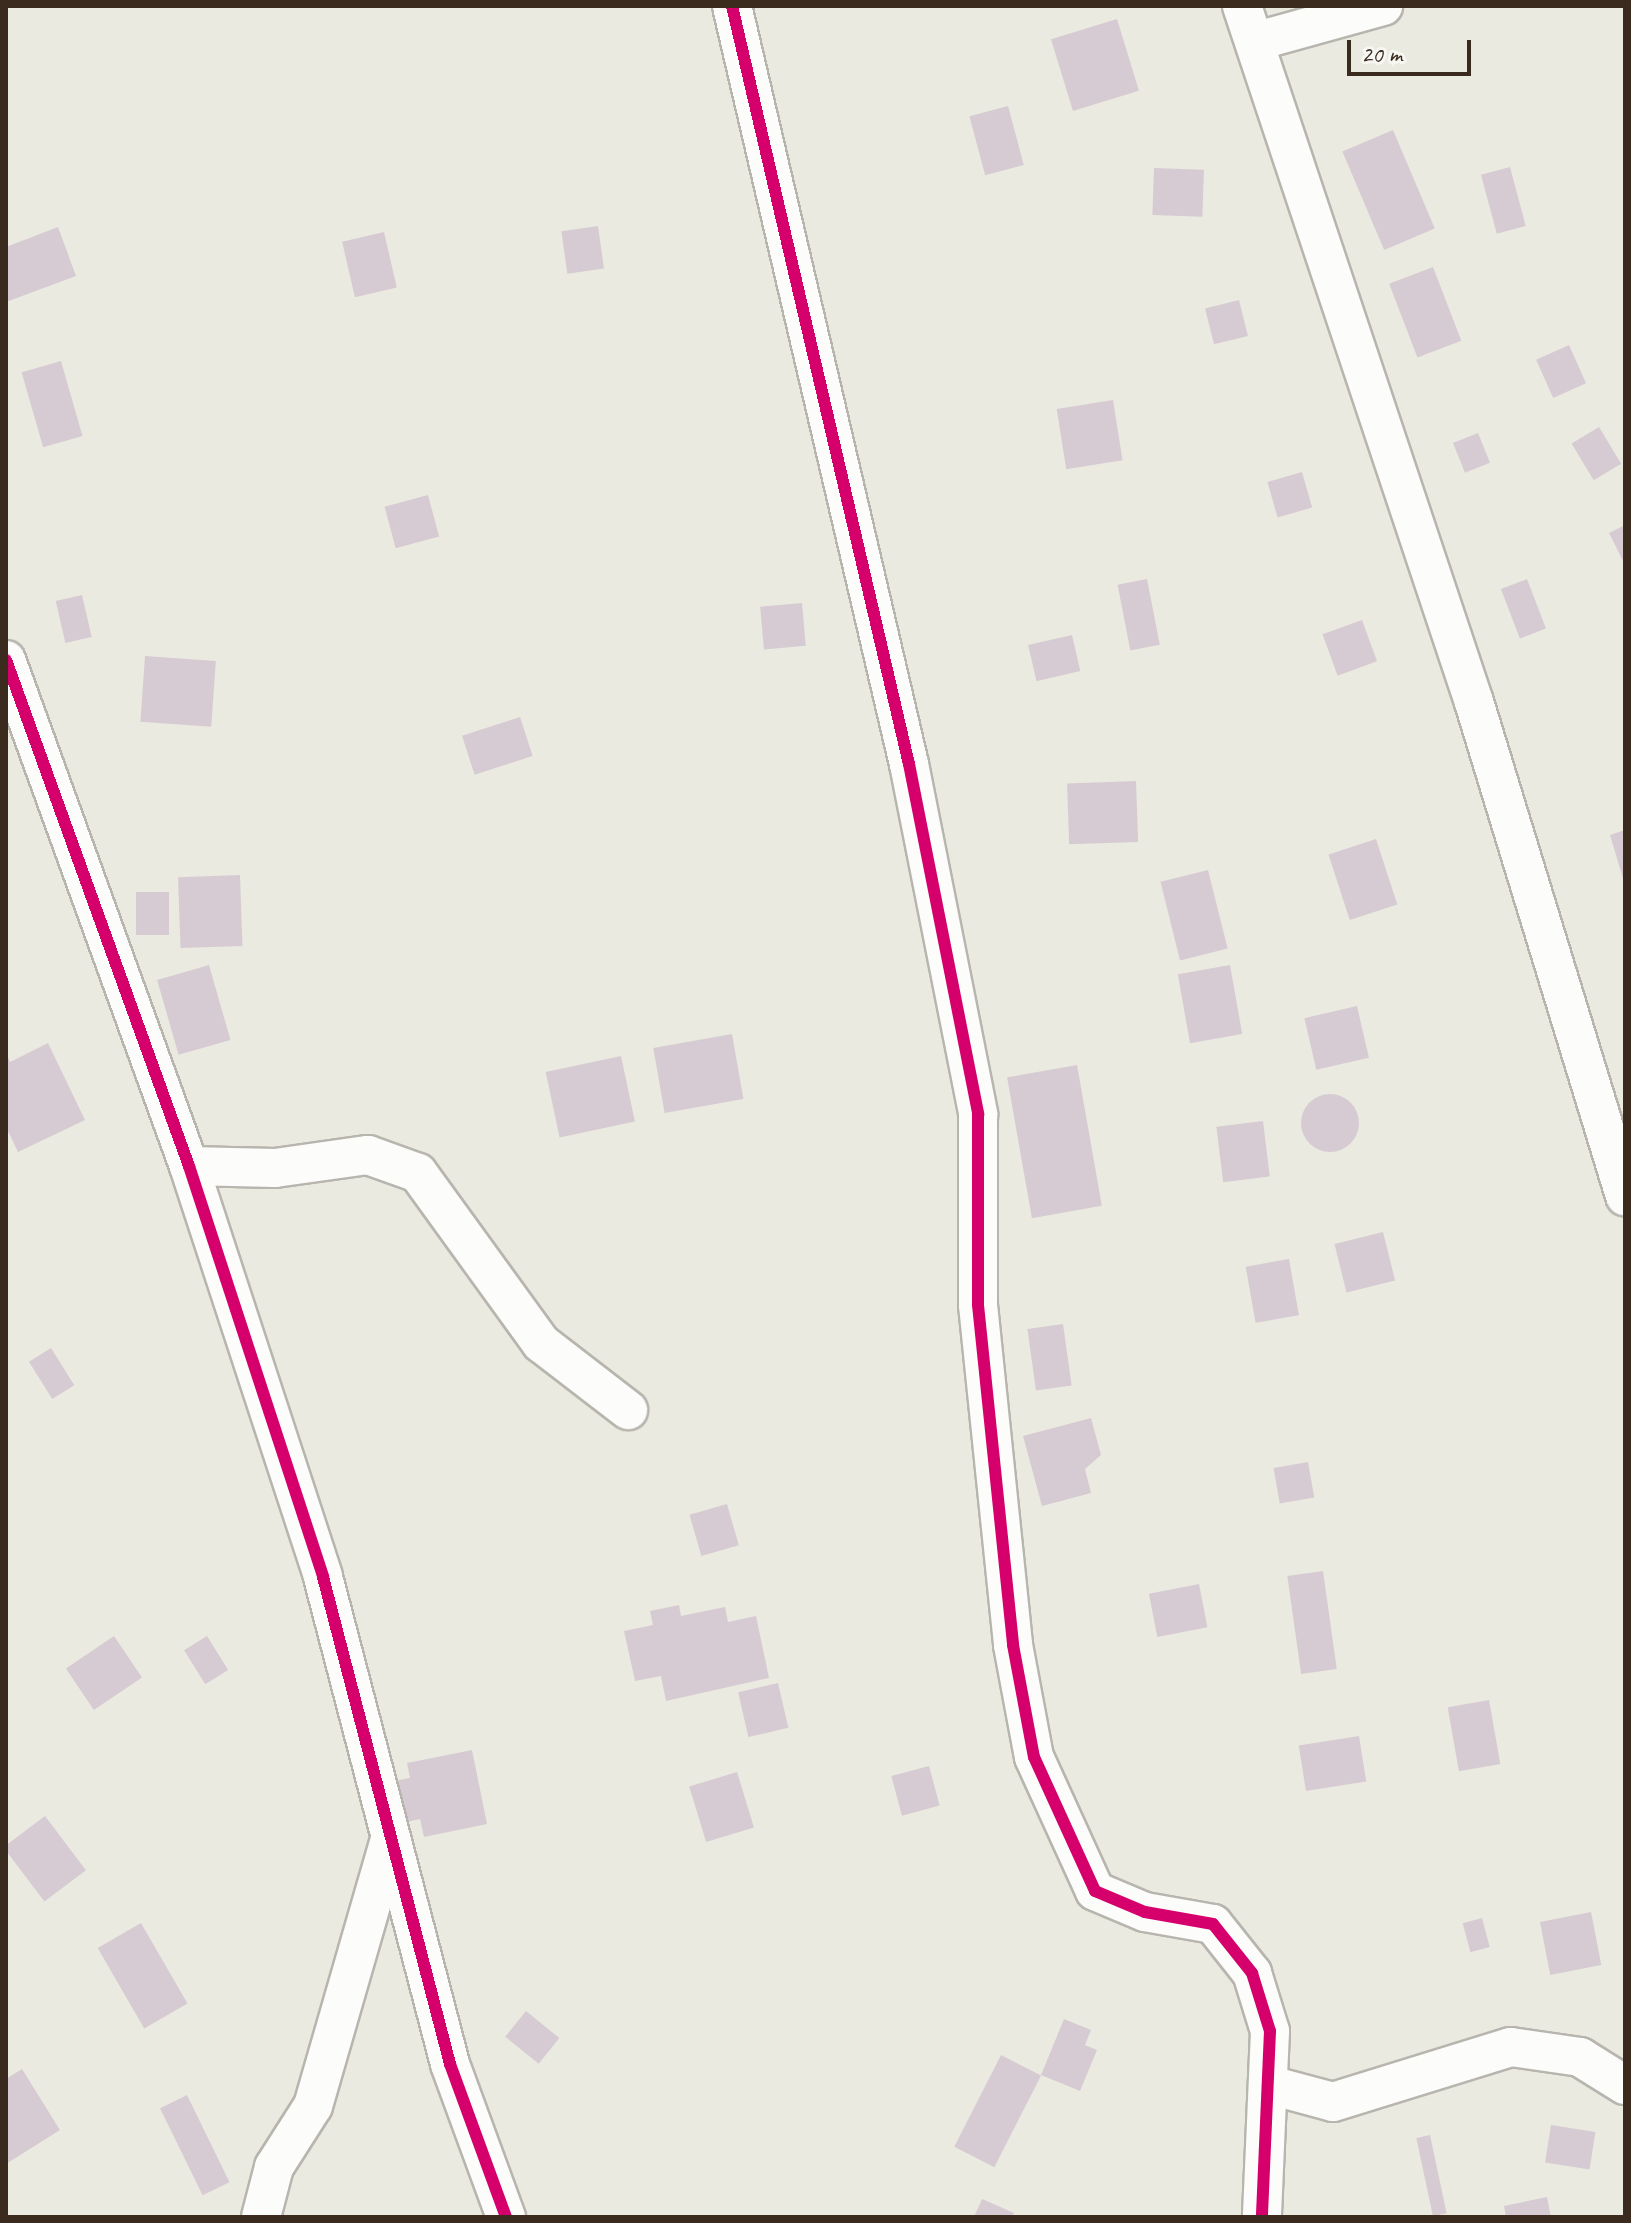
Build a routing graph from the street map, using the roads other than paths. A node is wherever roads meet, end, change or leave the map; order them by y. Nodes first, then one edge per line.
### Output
1 (732, 6) edge
2 (1242, 6) edge
3 (1383, 6) edge
4 (1257, 41) junction
5 (6, 660) edge
6 (189, 1166) junction
7 (1625, 1196) edge
8 (628, 1410) dead end
9 (391, 1837) junction
10 (1270, 2085) junction
11 (1625, 2085) edge
12 (261, 2217) edge
13 (506, 2217) edge
14 (1262, 2217) edge

1 - 10 street
2 - 4 street
3 - 4 street
4 - 7 street
5 - 6 street
6 - 8 street
6 - 9 street
9 - 12 street
9 - 13 street
10 - 11 street
10 - 14 street

